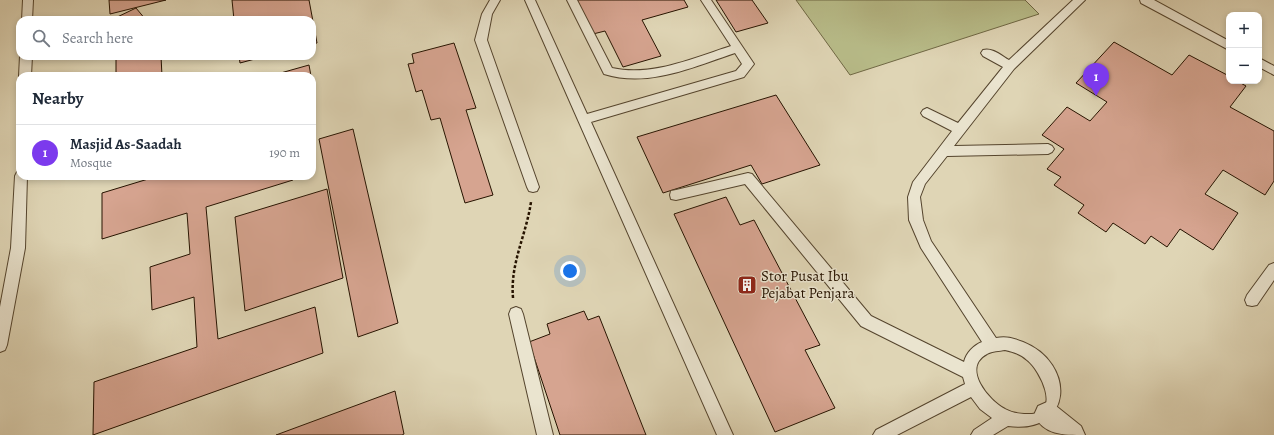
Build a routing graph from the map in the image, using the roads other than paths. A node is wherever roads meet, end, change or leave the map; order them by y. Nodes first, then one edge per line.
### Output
1 (28, 0) edge
2 (495, 0) edge
3 (530, 0) edge
4 (572, 0) edge
5 (706, 0) edge
6 (1080, 0) edge
7 (1145, 0) edge
8 (27, 16) edge
9 (1226, 44) edge
10 (738, 48) junction
11 (987, 53) dead end
12 (26, 60) edge
13 (1262, 64) edge
14 (1010, 66) junction
15 (1274, 70) edge
16 (25, 72) edge
17 (927, 113) dead end
18 (584, 119) junction
19 (960, 130) junction
20 (1048, 149) dead end
21 (943, 151) junction
22 (21, 180) edge
23 (533, 187) road end
24 (676, 195) dead end
25 (1274, 269) edge
26 (1252, 300) dead end
27 (516, 314) road end
28 (992, 344) junction
29 (0, 345) edge
30 (969, 372) junction
31 (972, 388) junction
32 (1047, 415) junction
33 (1003, 420) junction
34 (545, 435) edge
35 (725, 435) edge
36 (881, 435) edge
37 (979, 435) edge
38 (1072, 435) edge

1 - 8 lane
2 - 23 lane
3 - 18 lane
4 - 10 lane
5 - 10 lane
6 - 14 lane
7 - 9 lane
10 - 18 lane
11 - 14 lane
12 - 16 lane
13 - 15 lane
14 - 19 lane
17 - 19 lane
18 - 35 lane
19 - 21 lane
20 - 21 lane
21 - 28 lane
22 - 29 lane
24 - 30 lane
25 - 26 lane
27 - 34 lane
28 - 30 lane
28 - 32 lane
30 - 31 lane
31 - 33 lane
31 - 36 lane
32 - 33 lane
32 - 38 street
33 - 37 lane

